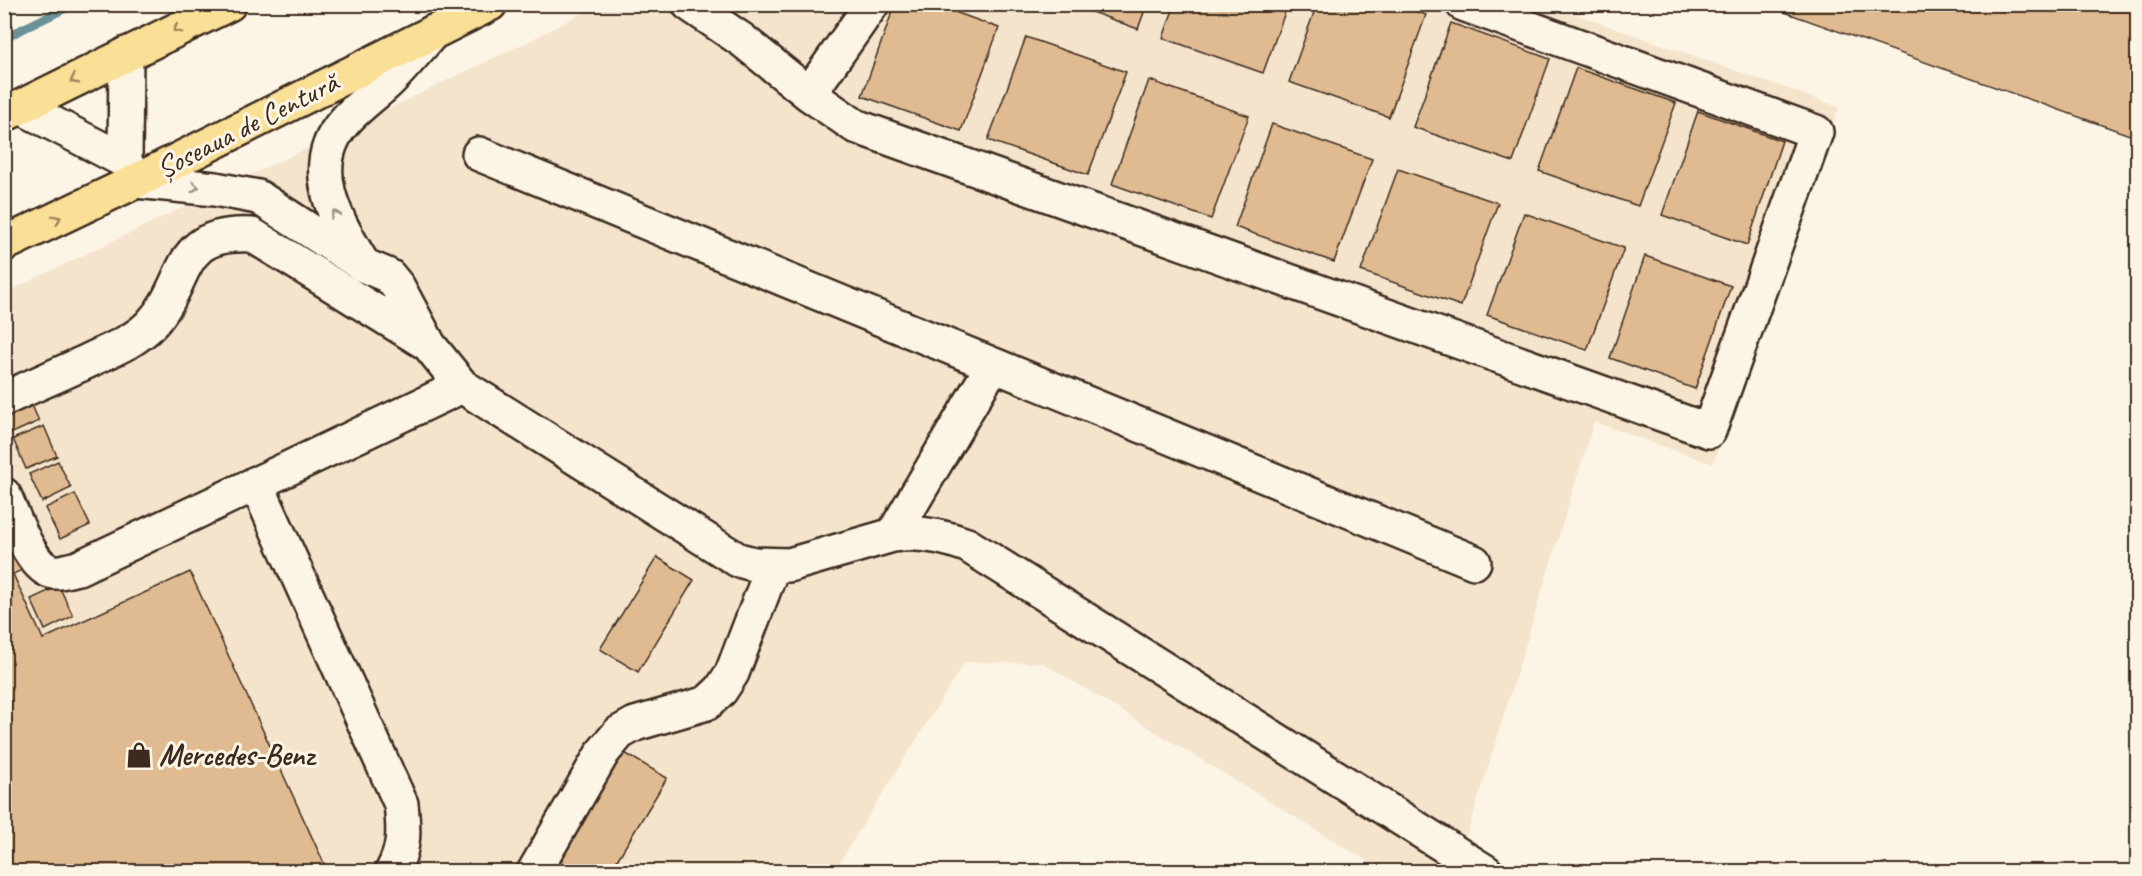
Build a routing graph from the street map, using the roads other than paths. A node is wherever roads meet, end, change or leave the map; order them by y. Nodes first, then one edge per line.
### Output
1 (229, 4) edge
2 (490, 4) edge
3 (689, 4) edge
4 (727, 4) edge
5 (872, 4) edge
6 (1463, 4) edge
7 (435, 31) junction
8 (742, 40) junction
9 (126, 54) junction
10 (809, 94) junction
11 (13, 111) edge
12 (479, 154) dead end
13 (130, 171) junction
14 (4, 244) edge
15 (363, 265) junction
16 (429, 345) junction
17 (993, 364) junction
18 (462, 386) junction
19 (4, 399) edge
20 (256, 483) junction
21 (4, 495) edge
22 (893, 535) junction
23 (1474, 562) dead end
24 (773, 566) junction
25 (392, 872) edge
26 (534, 872) edge
27 (1486, 872) edge

1 -> 9 main road
2 - 7 main road, Șoseaua de Centură
3 - 8 lane
4 - 8 lane
5 - 10 lane
6 - 10 lane
7 - 13 main road, Șoseaua de Centură
15 -> 7 lane
8 - 10 lane
9 -> 11 main road
9 - 13 lane
11 - 13 lane
12 - 17 lane
14 -> 13 main road, Șoseaua de Centură
13 -> 15 lane
15 - 16 lane
16 - 18 lane
16 - 19 lane
17 - 22 lane
17 - 23 lane
18 - 20 lane
18 - 24 lane
20 - 21 lane
20 - 25 lane
22 - 24 lane
22 - 27 lane
24 - 26 lane

